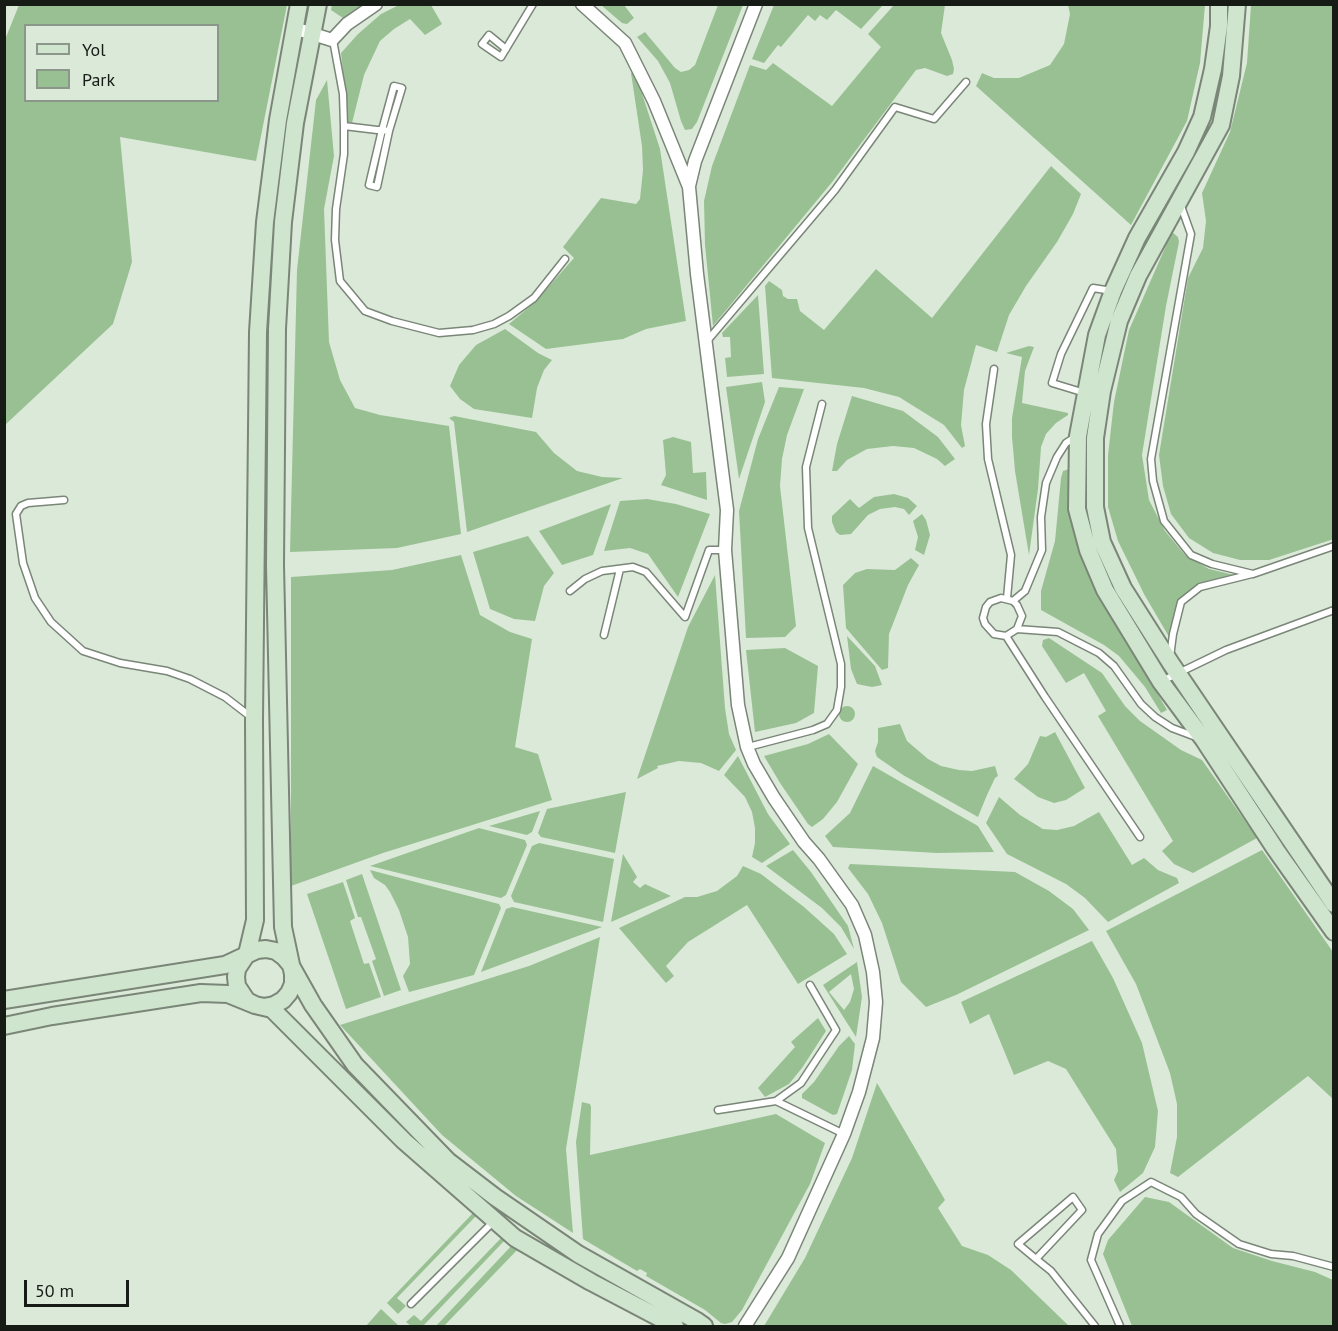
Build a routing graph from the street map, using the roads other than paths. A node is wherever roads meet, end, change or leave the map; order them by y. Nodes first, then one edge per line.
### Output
1 (299, 4) edge
2 (318, 4) edge
3 (376, 4) edge
4 (533, 4) edge
5 (582, 4) edge
6 (756, 4) edge
7 (1219, 4) edge
8 (1237, 4) edge
9 (294, 28) junction
10 (312, 33) junction
11 (332, 40) junction
12 (506, 49) dead end
13 (966, 82) dead end
14 (344, 126) junction
15 (386, 131) junction
16 (689, 187) junction
17 (1179, 201) junction
18 (565, 259) dead end
19 (1113, 291) junction
20 (706, 343) junction
21 (994, 369) dead end
22 (1084, 393) junction
23 (822, 404) dead end
24 (1078, 436) junction
25 (64, 500) dead end
26 (1334, 546) edge
27 (725, 550) junction
28 (275, 556) junction
29 (256, 557) junction
30 (620, 569) junction
31 (1253, 574) junction
32 (570, 591) dead end
33 (1010, 599) junction
34 (1334, 610) edge
35 (1017, 629) junction
36 (604, 635) dead end
37 (1006, 636) junction
38 (1173, 667) junction
39 (1161, 682) junction
40 (254, 720) junction
41 (1204, 740) junction
42 (747, 747) junction
43 (1140, 837) dead end
44 (1334, 904) edge
45 (1334, 932) edge
46 (248, 954) junction
47 (290, 964) junction
48 (810, 985) dead end
49 (4, 1000) edge
50 (255, 1005) junction
51 (4, 1026) edge
52 (776, 1101) junction
53 (718, 1110) dead end
54 (844, 1134) junction
55 (495, 1221) junction
56 (1036, 1259) junction
57 (1334, 1267) edge
58 (411, 1304) dead end
59 (675, 1326) edge
60 (704, 1326) edge
61 (745, 1326) edge
62 (1095, 1326) edge
63 (1120, 1326) edge

1 - 9 street
2 - 10 street
3 - 11 street
4 - 12 lane
5 - 16 street
6 - 16 street
7 - 19 street
8 - 17 street
9 - 10 street
9 - 29 street
10 - 11 street
10 - 28 street
11 - 14 lane
13 - 20 lane
14 - 15 lane
14 - 18 lane
15 - 15 lane
15 - 15 lane
16 - 20 street
17 - 31 lane
17 - 38 street
19 - 22 street
19 - 22 lane
20 - 27 street
21 - 33 lane
22 - 24 street
23 - 42 lane
24 - 33 lane
24 - 39 street
25 - 40 lane
26 - 31 lane
27 - 30 lane
27 - 42 street
28 - 29 street
28 - 47 street
29 - 40 street
30 - 32 lane
30 - 36 lane
31 - 38 lane
33 - 35 lane
33 - 37 lane
34 - 38 lane
35 - 37 lane
35 - 41 lane
37 - 43 lane
38 - 39 lane
38 - 44 street
39 - 41 street
40 - 46 street
41 - 45 street
42 - 54 street
46 - 47 street
46 - 49 street
46 - 50 street
47 - 50 street
47 - 60 street
48 - 52 lane
50 - 51 street
50 - 55 street
52 - 53 lane
52 - 54 lane
54 - 61 street
55 - 58 lane
55 - 59 street
56 - 56 lane
56 - 62 lane
57 - 63 lane

